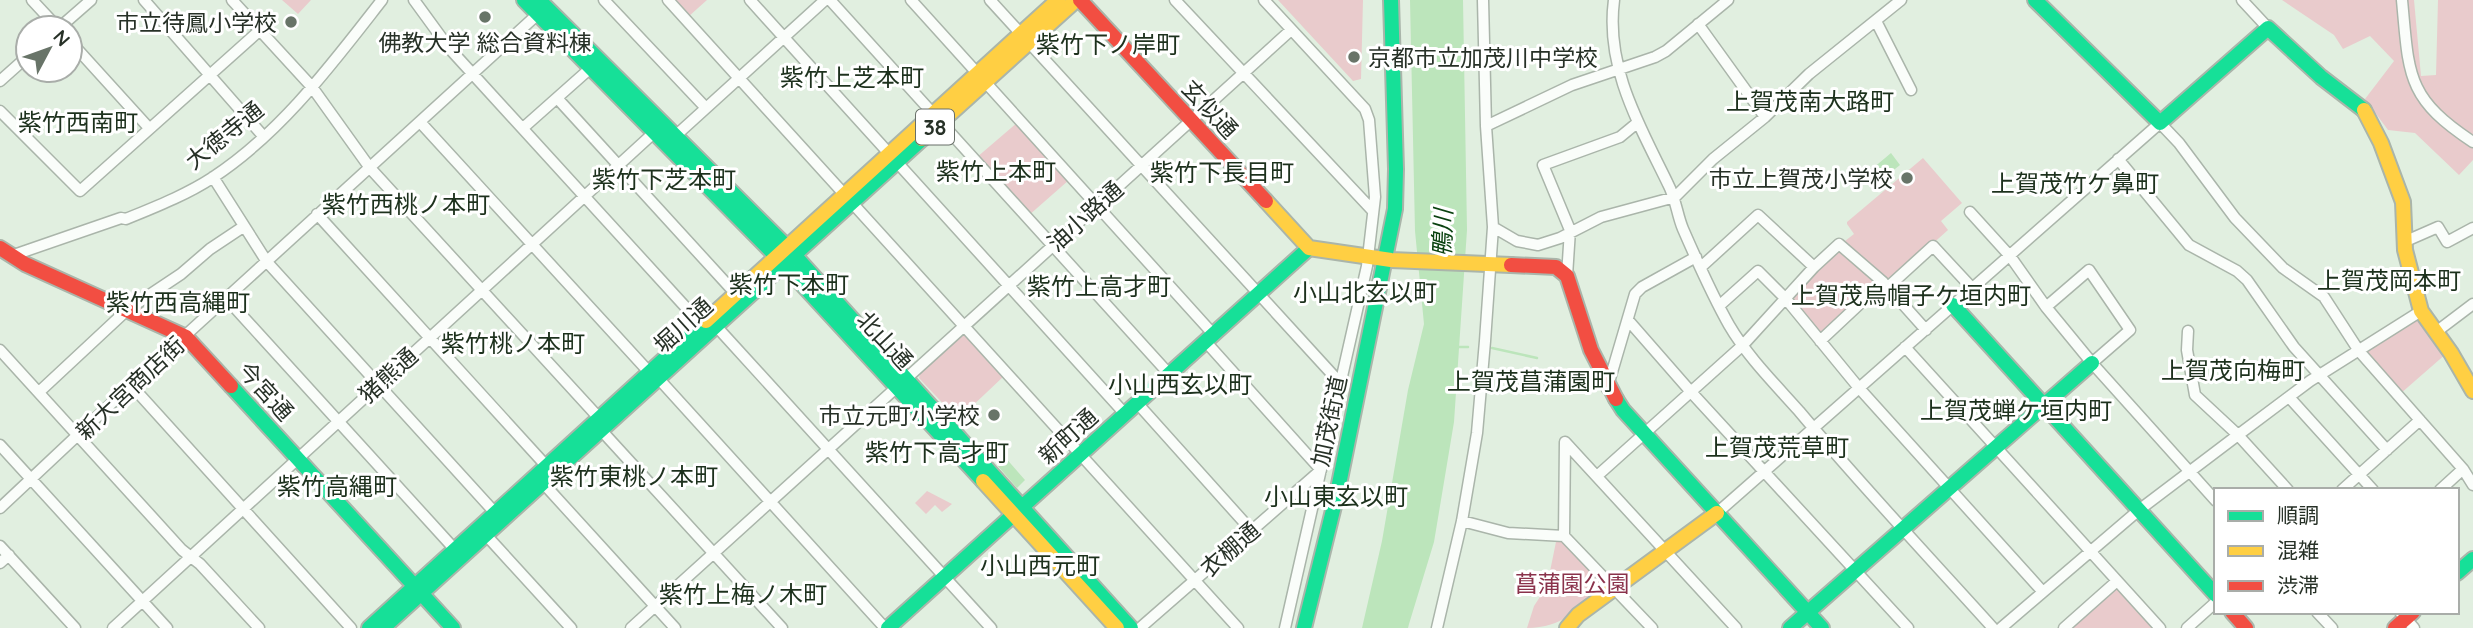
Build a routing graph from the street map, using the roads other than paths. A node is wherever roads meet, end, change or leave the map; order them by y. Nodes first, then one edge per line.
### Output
1 (32, 0) edge
2 (90, 0) edge
3 (144, 0) edge
4 (232, 0) edge
5 (382, 0) edge
6 (414, 0) edge
7 (524, 0) edge
8 (604, 0) edge
9 (668, 0) edge
10 (750, 0) edge
11 (824, 0) edge
12 (830, 0) edge
13 (911, 0) edge
14 (990, 0) edge
15 (1058, 0) edge
16 (1078, 0) edge
17 (1175, 0) edge
18 (1264, 0) edge
19 (1383, 0) edge
20 (1391, 0) edge
21 (1483, 0) edge
22 (1614, 0) edge
23 (1728, 0) edge
24 (1901, 0) edge
25 (2035, 0) edge
26 (2242, 0) edge
27 (2402, 0) edge
28 (544, 5) edge
29 (46, 14) edge
30 (74, 14) edge
31 (1876, 21) junction
32 (1698, 24) junction
33 (2268, 28) junction
34 (1291, 30) junction
35 (259, 31) junction
36 (783, 37) junction
37 (1025, 38) junction
38 (84, 56) edge
39 (595, 64) junction
40 (14, 68) edge
41 (1619, 71) junction
42 (1243, 73) junction
43 (473, 74) junction
44 (210, 75) junction
45 (739, 78) junction
46 (981, 78) junction
47 (0, 81) edge
48 (312, 88) junction
49 (1911, 90) dead end
50 (557, 98) junction
51 (706, 108) junction
52 (0, 111) edge
53 (1765, 117) junction
54 (937, 118) junction
55 (1190, 121) junction
56 (420, 122) junction
57 (1637, 123) junction
58 (2160, 123) junction
59 (1486, 126) junction
60 (149, 128) junction
61 (523, 128) junction
62 (659, 128) junction
63 (264, 137) junction
64 (671, 140) junction
65 (2473, 142) edge
66 (892, 159) junction
67 (2118, 159) junction
68 (619, 165) junction
69 (1141, 165) junction
70 (370, 167) junction
71 (213, 177) junction
72 (583, 197) junction
73 (1675, 197) junction
74 (848, 198) junction
75 (1096, 206) junction
76 (1373, 211) junction
77 (1970, 212) dead end
78 (317, 214) junction
79 (1392, 221) junction
80 (243, 227) junction
81 (1493, 227) junction
82 (2473, 228) edge
83 (1570, 232) junction
84 (2406, 241) junction
85 (531, 244) junction
86 (1052, 246) junction
87 (1309, 248) junction
88 (4, 253) edge
89 (785, 256) junction
90 (2010, 256) junction
91 (1368, 257) junction
92 (1388, 259) junction
93 (267, 262) junction
94 (1698, 262) junction
95 (1486, 265) junction
96 (1814, 267) junction
97 (1567, 276) junction
98 (1885, 284) junction
99 (1008, 286) junction
100 (1972, 288) junction
101 (482, 289) junction
102 (735, 293) junction
103 (1258, 294) junction
104 (226, 298) junction
105 (1786, 299) junction
106 (2473, 304) edge
107 (1953, 305) junction
108 (1719, 306) junction
109 (2046, 307) junction
110 (127, 310) junction
111 (2421, 311) junction
112 (1628, 320) junction
113 (701, 324) junction
114 (716, 326) junction
115 (964, 326) junction
116 (1926, 330) junction
117 (2188, 331) dead end
118 (2436, 332) junction
119 (186, 337) junction
120 (430, 338) junction
121 (1210, 338) junction
122 (1820, 341) junction
123 (1743, 345) junction
124 (1905, 347) junction
125 (0, 350) edge
126 (2359, 351) junction
127 (11, 363) junction
128 (2092, 363) junction
129 (0, 371) edge
130 (654, 375) junction
131 (1170, 375) junction
132 (2319, 375) junction
133 (901, 383) junction
134 (377, 384) junction
135 (131, 385) junction
136 (1342, 385) junction
137 (1858, 388) junction
138 (1607, 389) junction
139 (2473, 391) edge
140 (39, 392) junction
141 (1691, 392) junction
142 (2289, 397) junction
143 (1138, 404) junction
144 (2044, 405) junction
145 (1126, 415) junction
146 (338, 420) junction
147 (2420, 420) junction
148 (600, 424) junction
149 (1813, 428) junction
150 (1645, 433) junction
151 (79, 435) junction
152 (2238, 435) junction
153 (0, 445) edge
154 (1996, 447) junction
155 (828, 449) junction
156 (2387, 450) junction
157 (1081, 455) junction
158 (298, 459) junction
159 (2463, 469) junction
160 (1321, 470) junction
161 (1764, 471) junction
162 (2189, 472) junction
163 (547, 474) junction
164 (2359, 474) junction
165 (1597, 476) junction
166 (31, 480) junction
167 (2473, 485) edge
168 (1949, 488) junction
169 (2286, 488) edge
170 (2344, 488) edge
171 (2371, 488) edge
172 (2442, 488) edge
173 (2214, 499) edge
174 (769, 502) junction
175 (0, 508) edge
176 (243, 508) junction
177 (2139, 510) junction
178 (1018, 512) junction
179 (1717, 513) junction
180 (498, 516) junction
181 (1462, 521) junction
182 (1903, 528) junction
183 (1251, 530) junction
184 (486, 535) junction
185 (1564, 536) junction
186 (0, 546) edge
187 (1664, 551) junction
188 (458, 552) junction
189 (2091, 552) junction
190 (714, 553) junction
191 (9, 555) junction
192 (191, 557) junction
193 (2473, 559) edge
194 (0, 563) edge
195 (1855, 570) junction
196 (2459, 571) edge
197 (945, 577) junction
198 (1195, 580) junction
199 (2117, 581) junction
200 (1615, 587) junction
201 (417, 590) junction
202 (2043, 592) junction
203 (2214, 592) edge
204 (142, 601) junction
205 (2214, 604) edge
206 (654, 606) junction
207 (1808, 612) junction
208 (2234, 614) edge
209 (2319, 614) edge
210 (1566, 627) edge
211 (75, 628) edge
212 (113, 628) edge
213 (167, 628) edge
214 (260, 628) edge
215 (351, 628) edge
216 (369, 628) edge
217 (383, 628) edge
218 (453, 628) edge
219 (571, 628) edge
220 (631, 628) edge
221 (675, 628) edge
222 (782, 628) edge
223 (887, 628) edge
224 (991, 628) edge
225 (1117, 628) edge
226 (1131, 628) edge
227 (1140, 628) edge
228 (1238, 628) edge
229 (1285, 628) edge
230 (1304, 628) edge
231 (1437, 628) edge
232 (1652, 628) edge
233 (1736, 628) edge
234 (1790, 628) edge
235 (1822, 628) edge
236 (1908, 628) edge
237 (1993, 628) edge
238 (2001, 628) edge
239 (2064, 628) edge
240 (2160, 628) edge
241 (2187, 628) edge
242 (2246, 628) edge
243 (2332, 628) edge

1 - 29 street
2 - 30 street
3 - 44 street
4 - 35 street
5 - 48 street, 大徳寺通
6 - 43 street
7 - 28 street, 北山通
8 - 51 street
9 - 45 street
10 - 36 street
11 - 36 street
12 - 54 street
13 - 46 street
14 - 37 street
15 - 37 street, 堀川通 / 38
16 - 37 street, 堀川通 / 38
16 - 55 street, 玄似通
17 - 42 street
18 - 34 street
19 - 79 street, 加茂街道
20 - 79 street, 加茂街道
21 - 59 street
22 - 41 street
23 - 32 street
24 - 31 street
25 - 58 street
26 - 33 street
27 - 65 street
28 - 39 street, 北山通
28 - 43 street, 新大宮商店街
31 - 49 street
31 - 53 street
32 - 41 street
32 - 53 street
33 - 58 street
33 - 84 street
34 - 42 street, 油小路通
34 - 76 street
35 - 44 street
35 - 48 street
36 - 45 street
36 - 66 street
37 - 46 street, 堀川通 / 38
37 - 69 street
38 - 60 street
39 - 50 street
39 - 62 street, 北山通
40 - 47 street
41 - 57 street
41 - 59 street
42 - 55 street, 油小路通
42 - 76 street
43 - 56 street, 新大宮商店街
43 - 61 street
44 - 60 street
44 - 63 street
45 - 51 street
45 - 74 street
46 - 54 street, 堀川通 / 38
46 - 75 street
48 - 63 street, 大徳寺通
48 - 70 street
50 - 61 street
50 - 68 street
51 - 64 street
52 - 60 street
53 - 73 street
54 - 66 street, 堀川通 / 38
54 - 86 street
55 - 69 street, 油小路通
55 - 87 street, 玄似通
56 - 70 street, 新大宮商店街
56 - 85 street
57 - 73 street
57 - 83 street
58 - 67 street
58 - 126 street
59 - 81 street
61 - 72 street
62 - 64 street, 北山通
62 - 68 street, 猪熊通
63 - 71 street, 大徳寺通
64 - 89 street, 北山通
66 - 74 street, 堀川通 / 38
66 - 99 street
67 - 90 street
67 - 132 street
68 - 72 street, 猪熊通
68 - 102 street
69 - 75 street, 油小路通
69 - 103 street
70 - 78 street, 新大宮商店街
70 - 101 street
71 - 80 street
71 - 88 street, 大徳寺通
72 - 85 street, 猪熊通
72 - 113 street
73 - 83 street
73 - 94 street
74 - 89 street, 堀川通 / 38
74 - 115 street
75 - 86 street, 油小路通
75 - 121 street
76 - 91 street
77 - 90 street
78 - 93 street, 新大宮商店街
78 - 120 street
79 - 92 street, 加茂街道
80 - 93 street
80 - 110 street
81 - 83 street
81 - 95 street
82 - 84 street
83 - 97 street
84 - 111 street
85 - 101 street, 猪熊通
85 - 130 street
86 - 99 street, 油小路通
86 - 131 street
87 - 91 street
87 - 103 street, 新町通
88 - 110 street, 今宮通
89 - 102 street, 堀川通 / 38
89 - 114 street, 堀川通 / 38
89 - 133 street, 北山通
90 - 100 street
90 - 109 street
91 - 92 street
91 - 136 street
92 - 95 street
92 - 230 street, 加茂街道
93 - 104 street, 新大宮商店街
93 - 134 street
94 - 96 street
94 - 108 street
94 - 112 street
95 - 97 street
95 - 181 street
96 - 98 street
96 - 105 street
97 - 138 street
98 - 100 street
98 - 116 street
98 - 122 street
99 - 115 street, 油小路通
99 - 145 street
100 - 107 street
101 - 120 street, 猪熊通
101 - 148 street
102 - 113 street, 堀川通 / 38
103 - 121 street, 新町通
103 - 136 street
104 - 119 street, 新大宮商店街
104 - 146 street
105 - 108 street
105 - 122 street
105 - 123 street
106 - 118 street
107 - 116 street
107 - 144 street
108 - 123 street
109 - 128 street
109 - 128 street
110 - 119 street, 今宮通
110 - 140 street
111 - 118 street
111 - 126 street
112 - 138 street
112 - 141 street
113 - 114 street
113 - 130 street, 堀川通 / 38
114 - 130 street, 堀川通 / 38
114 - 155 street
115 - 133 street, 油小路通
115 - 157 street
116 - 124 street
117 - 152 street
118 - 139 street
119 - 135 street, 新大宮商店街
119 - 158 street, 今宮通
120 - 134 street, 猪熊通
120 - 163 street
121 - 131 street, 新町通
121 - 160 street
122 - 137 street
123 - 141 street
123 - 149 street
124 - 137 street
124 - 154 street
125 - 127 street
126 - 132 street
126 - 147 street
127 - 129 street
127 - 140 street
128 - 144 street
128 - 162 street
130 - 148 street, 堀川通 / 38
130 - 174 street
131 - 143 street, 新町通
132 - 142 street
132 - 156 street
133 - 155 street, 油小路通
133 - 178 street, 北山通
134 - 146 street, 猪熊通
134 - 180 street
135 - 151 street, 新大宮商店街
135 - 176 street
136 - 160 street
137 - 149 street
137 - 168 street
138 - 150 street
140 - 151 street
141 - 150 street
141 - 161 street
142 - 152 street
142 - 164 street
143 - 145 street, 新町通
143 - 183 street
144 - 154 street
144 - 177 street
145 - 157 street, 新町通
146 - 158 street, 猪熊通
146 - 188 street
147 - 156 street
147 - 159 street
148 - 163 street, 堀川通 / 38
148 - 190 street
149 - 161 street
149 - 182 street
150 - 165 street
150 - 179 street
151 - 166 street, 新大宮商店街
151 - 192 street
152 - 162 street
152 - 169 street
153 - 166 street
154 - 168 street
154 - 189 street
155 - 174 street, 油小路通
155 - 197 street
156 - 164 street
157 - 178 street, 新町通
157 - 198 street
158 - 176 street, 猪熊通
158 - 201 street, 今宮通
159 - 167 street
159 - 172 street
160 - 183 street, 衣棚通
160 - 229 street
161 - 179 street
161 - 195 street
162 - 173 street
162 - 177 street
163 - 180 street, 堀川通 / 38
163 - 206 street
164 - 170 street
164 - 171 street
165 - 185 street
165 - 187 street
166 - 175 street, 新大宮商店街
166 - 204 street
168 - 182 street
168 - 202 street
174 - 190 street, 油小路通
174 - 223 street
176 - 192 street, 猪熊通
176 - 215 street
177 - 189 street
177 - 203 street
178 - 197 street, 新町通
178 - 225 street, 北山通
178 - 226 street, 北山通
179 - 187 street
179 - 207 street
180 - 184 street, 堀川通 / 38
180 - 188 street, 堀川通 / 38
181 - 185 street
181 - 231 street
182 - 195 street
182 - 237 street
183 - 198 street, 衣棚通
184 - 188 street, 堀川通 / 38
184 - 219 street
185 - 200 street
186 - 191 street
187 - 200 street
187 - 233 street
188 - 201 street, 堀川通 / 38
189 - 199 street
189 - 202 street
190 - 206 street, 油小路通
190 - 222 street
191 - 194 street
191 - 211 street
192 - 204 street, 猪熊通
192 - 214 street
193 - 196 street
195 - 207 street
195 - 236 street
197 - 223 street, 新町通
197 - 224 street
198 - 227 street, 衣棚通
198 - 228 street
199 - 239 street
199 - 240 street
200 - 210 street
200 - 232 street
201 - 216 street, 堀川通 / 38
201 - 217 street, 堀川通 / 38
201 - 218 street, 今宮通
202 - 238 street
204 - 212 street, 猪熊通
204 - 213 street
205 - 241 street
206 - 220 street, 油小路通
206 - 221 street
207 - 234 street
207 - 235 street
208 - 242 street
209 - 243 street

